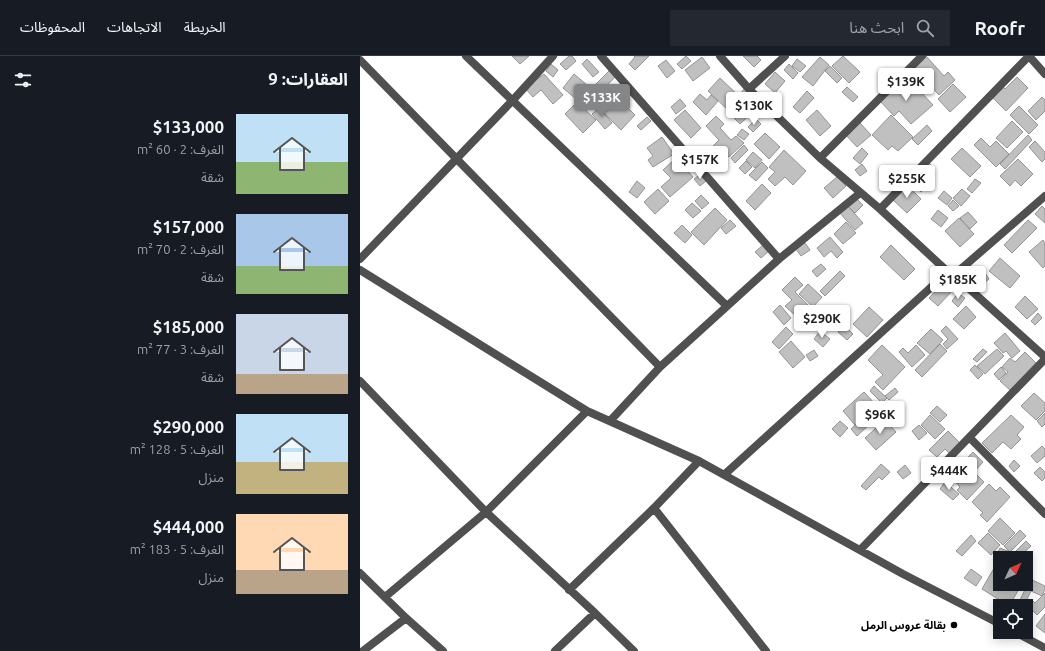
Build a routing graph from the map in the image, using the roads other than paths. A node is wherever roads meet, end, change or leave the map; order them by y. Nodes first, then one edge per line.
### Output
1 (466, 56) edge
2 (552, 56) edge
3 (601, 56) edge
4 (720, 56) edge
5 (785, 56) edge
6 (922, 56) edge
7 (1029, 56) edge
8 (360, 60) edge
9 (1045, 74) edge
10 (749, 89) junction
11 (513, 100) junction
12 (820, 158) junction
13 (457, 159) junction
14 (860, 193) junction
15 (1045, 196) edge
16 (880, 209) junction
17 (779, 259) junction
18 (360, 260) edge
19 (360, 270) edge
20 (951, 274) junction
21 (727, 306) junction
22 (1045, 358) edge
23 (660, 367) junction
24 (360, 381) edge
25 (587, 411) junction
26 (610, 421) junction
27 (970, 438) junction
28 (699, 461) junction
29 (725, 474) junction
30 (654, 508) junction
31 (486, 512) junction
32 (1045, 514) edge
33 (860, 550) junction
34 (360, 573) edge
35 (569, 590) junction
36 (385, 597) junction
37 (595, 613) junction
38 (406, 618) junction
39 (993, 620) edge
40 (1028, 639) edge
41 (1045, 648) edge
42 (363, 651) edge
43 (443, 651) edge
44 (555, 651) edge
45 (634, 651) edge
46 (766, 651) edge

1 - 11 street
2 - 11 street
3 - 17 street
4 - 10 street
5 - 10 street
6 - 12 street
7 - 9 street
7 - 16 street
8 - 13 street
10 - 12 street
11 - 13 street
11 - 21 street
12 - 14 street
13 - 18 street
13 - 23 street
14 - 16 street
14 - 17 street
15 - 20 street
16 - 20 street
17 - 21 street
19 - 25 street
20 - 22 street
20 - 29 street
21 - 23 street
22 - 27 street
23 - 26 street
24 - 31 street
25 - 26 street
25 - 31 street
26 - 28 street
27 - 32 street
27 - 33 street
28 - 29 street
28 - 30 street
29 - 33 street
30 - 35 street
30 - 46 street
31 - 35 street
31 - 36 street
33 - 39 street
34 - 36 street
35 - 37 street
36 - 38 street
37 - 44 street
37 - 45 street
38 - 42 street
38 - 43 street
40 - 41 street

